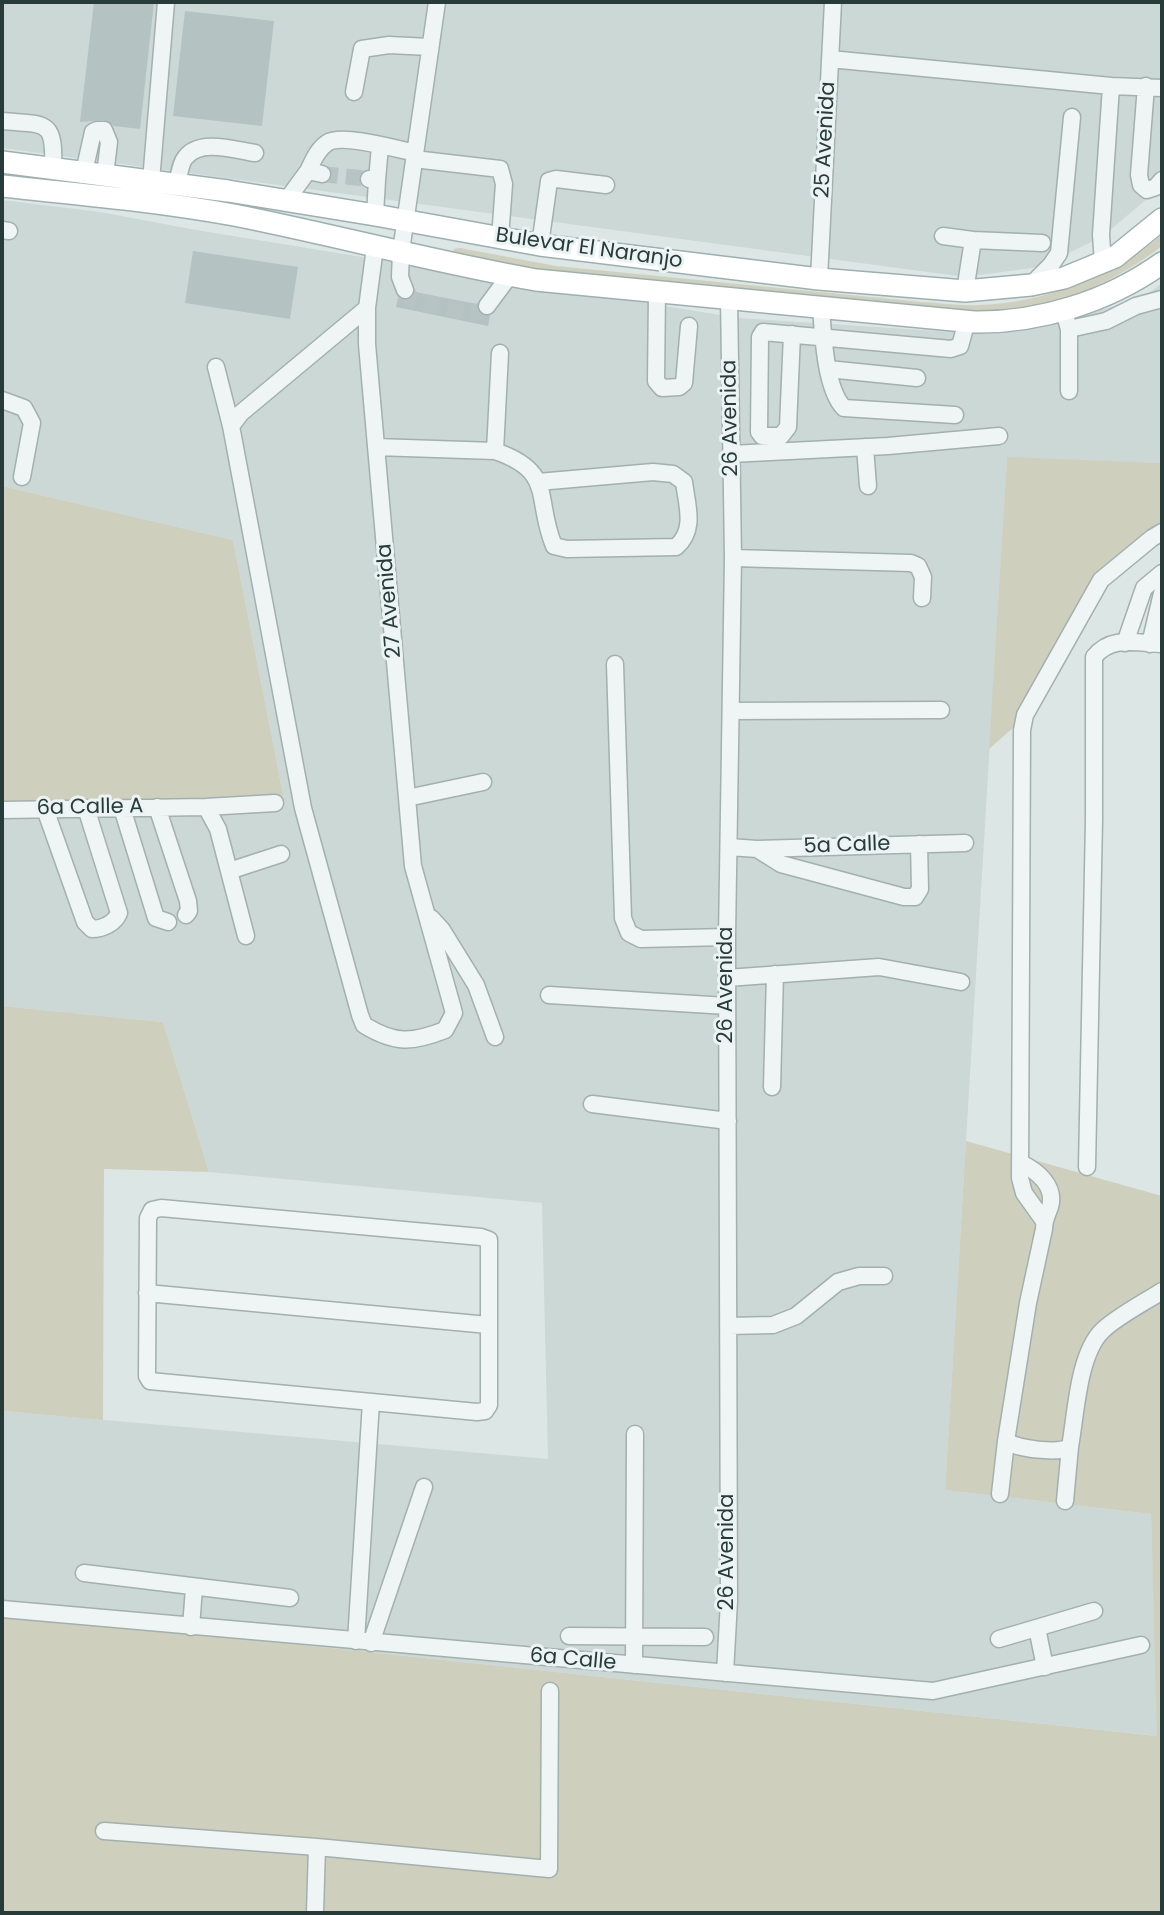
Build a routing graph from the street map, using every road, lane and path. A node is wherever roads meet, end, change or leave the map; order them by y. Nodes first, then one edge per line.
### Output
1 (166, 2) edge
2 (437, 2) edge
3 (833, 2) edge
4 (430, 47) junction
5 (830, 59) junction
6 (1111, 86) junction
7 (1154, 87) edge
8 (354, 92) dead end
9 (1072, 117) dead end
10 (2, 121) edge
11 (380, 146) junction
12 (254, 153) dead end
13 (414, 156) junction
14 (2, 162) edge
15 (53, 168) junction
16 (1162, 180) edge
17 (151, 181) junction
18 (606, 184) dead end
19 (177, 185) junction
20 (2, 186) edge
21 (286, 201) junction
22 (374, 215) junction
23 (1162, 219) edge
24 (405, 221) junction
25 (943, 236) dead end
26 (500, 238) junction
27 (973, 240) junction
28 (1042, 243) dead end
29 (540, 245) junction
30 (375, 247) junction
31 (401, 251) junction
32 (1103, 263) junction
33 (1162, 263) edge
34 (510, 275) junction
35 (819, 279) junction
36 (1031, 285) junction
37 (405, 290) dead end
38 (657, 291) junction
39 (965, 291) junction
40 (729, 298) junction
41 (1162, 299) edge
42 (487, 306) dead end
43 (821, 307) junction
44 (367, 309) junction
45 (1066, 319) junction
46 (967, 321) junction
47 (689, 326) dead end
48 (792, 334) junction
49 (729, 335) junction
50 (760, 337) junction
51 (825, 338) junction
52 (500, 353) dead end
53 (216, 367) dead end
54 (828, 369) junction
55 (917, 378) dead end
56 (1069, 391) dead end
57 (2, 400) edge
58 (956, 415) dead end
59 (231, 426) junction
60 (999, 436) dead end
61 (376, 447) junction
62 (865, 447) junction
63 (495, 450) junction
64 (731, 454) junction
65 (22, 477) dead end
66 (538, 482) junction
67 (868, 486) dead end
68 (1162, 532) edge
69 (733, 558) junction
70 (1162, 573) edge
71 (1162, 593) edge
72 (922, 598) dead end
73 (1125, 643) junction
74 (1156, 644) edge
75 (615, 664) dead end
76 (941, 710) dead end
77 (731, 711) junction
78 (484, 782) dead end
79 (407, 798) junction
80 (275, 803) dead end
81 (157, 807) junction
82 (206, 807) junction
83 (86, 808) junction
84 (122, 808) junction
85 (46, 809) junction
86 (2, 810) edge
87 (965, 843) dead end
88 (919, 844) junction
89 (729, 847) junction
90 (757, 849) junction
91 (281, 854) dead end
92 (229, 871) junction
93 (427, 914) junction
94 (186, 915) dead end
95 (168, 922) dead end
96 (246, 936) dead end
97 (727, 937) junction
98 (775, 974) junction
99 (727, 978) junction
100 (961, 982) dead end
101 (549, 995) dead end
102 (727, 1006) junction
103 (495, 1037) dead end
104 (772, 1087) dead end
105 (592, 1104) dead end
106 (728, 1121) junction
107 (1021, 1163) junction
108 (1087, 1167) dead end
109 (1044, 1220) junction
110 (884, 1276) dead end
111 (1162, 1291) edge
112 (147, 1293) junction
113 (488, 1325) junction
114 (728, 1326) junction
115 (371, 1402) junction
116 (635, 1434) dead end
117 (1006, 1441) junction
118 (1070, 1447) junction
119 (424, 1487) dead end
120 (1000, 1494) dead end
121 (1065, 1501) dead end
122 (84, 1573) dead end
123 (194, 1588) junction
124 (290, 1598) dead end
125 (2, 1609) edge
126 (1094, 1611) dead end
127 (191, 1627) junction
128 (1037, 1628) junction
129 (569, 1636) dead end
130 (634, 1637) junction
131 (705, 1637) dead end
132 (999, 1639) dead end
133 (363, 1642) junction
134 (1141, 1645) dead end
135 (634, 1665) junction
136 (1045, 1667) junction
137 (725, 1673) junction
138 (550, 1691) dead end
139 (104, 1830) dead end
140 (317, 1847) junction
141 (315, 1913) edge

1 - 17 street
2 - 4 street
3 - 5 street, 25 Avenida
4 - 8 street
4 - 13 street
5 - 6 street
5 - 35 street, 25 Avenida
6 - 7 street
6 - 32 street
7 - 16 street
9 - 36 street
10 - 15 street
11 - 13 street
11 - 21 street
11 - 22 street
12 - 19 street
13 - 24 street
13 - 26 street
14 - 15 main road, Bulevar El Naranjo
15 - 17 main road, Bulevar El Naranjo
17 - 19 main road, Bulevar El Naranjo
18 - 29 street
19 - 21 main road, Bulevar El Naranjo
20 - 30 main road, Bulevar El Naranjo
21 - 22 main road, Bulevar El Naranjo
22 - 24 main road, Bulevar El Naranjo
23 - 32 main road, Bulevar El Naranjo
24 - 26 main road, Bulevar El Naranjo
24 - 31 street
25 - 27 street
26 - 29 main road, Bulevar El Naranjo
27 - 28 street
27 - 39 street
29 - 35 main road, Bulevar El Naranjo
30 - 31 main road, Bulevar El Naranjo
30 - 44 street, 27 Avenida
31 - 34 main road, Bulevar El Naranjo
31 - 37 street
32 - 36 main road, Bulevar El Naranjo
33 - 45 main road, Bulevar El Naranjo
34 - 38 main road, Bulevar El Naranjo
34 - 42 street
35 - 39 main road, Bulevar El Naranjo
36 - 39 main road, Bulevar El Naranjo
38 - 40 main road, Bulevar El Naranjo
38 - 47 street
40 - 43 main road, Bulevar El Naranjo
40 - 49 street, 26 Avenida
41 - 45 street
43 - 46 main road, Bulevar El Naranjo
43 - 51 street
44 - 59 street
44 - 61 street, 27 Avenida
45 - 46 main road, Bulevar El Naranjo
45 - 56 street
46 - 51 street
48 - 50 street
48 - 50 street
48 - 51 street
49 - 50 street
49 - 64 street, 26 Avenida
51 - 54 street
52 - 63 street
53 - 59 street
54 - 55 street
54 - 58 street
57 - 65 street
59 - 93 street, 27 Avenida
60 - 62 street
61 - 63 street
61 - 79 street, 27 Avenida
62 - 64 street
62 - 67 street
63 - 66 street
64 - 69 street, 26 Avenida
66 - 66 street
68 - 107 street
69 - 72 street
69 - 77 street, 26 Avenida
70 - 73 street
71 - 74 street
73 - 74 street
73 - 108 street
75 - 97 street
76 - 77 street
77 - 89 street, 26 Avenida
78 - 79 street
79 - 93 street, 27 Avenida
80 - 82 street, 6a Calle A
81 - 82 street, 6a Calle A
81 - 84 street, 6a Calle A
81 - 94 street
82 - 92 street
83 - 84 street, 6a Calle A
83 - 85 street, 6a Calle A
83 - 85 street
84 - 95 street
85 - 86 street, 6a Calle A
87 - 88 street, 5a Calle
88 - 90 street, 5a Calle
88 - 90 street
89 - 90 street, 5a Calle
89 - 97 street, 26 Avenida
91 - 92 street
92 - 96 street
93 - 103 street
97 - 99 street, 26 Avenida
98 - 99 street
98 - 100 street
98 - 104 street
99 - 102 street, 26 Avenida
101 - 102 street
102 - 106 street, 26 Avenida
105 - 106 street
106 - 114 street, 26 Avenida
107 - 109 street
107 - 109 street
109 - 117 street
110 - 114 street
111 - 118 street
112 - 113 street
112 - 113 street
112 - 115 street
113 - 115 street
114 - 137 street, 26 Avenida
115 - 133 street
116 - 130 street
117 - 118 street
117 - 120 street
118 - 121 street
119 - 133 street
122 - 123 street
123 - 124 street
123 - 127 street
125 - 127 street, 6a Calle
126 - 128 street
127 - 133 street, 6a Calle
128 - 132 street
128 - 136 street
129 - 130 street
130 - 131 street
130 - 135 street
133 - 135 street, 6a Calle
134 - 136 street, 6a Calle
135 - 137 street, 6a Calle
136 - 137 street, 6a Calle
138 - 140 street
139 - 140 street
140 - 141 street

